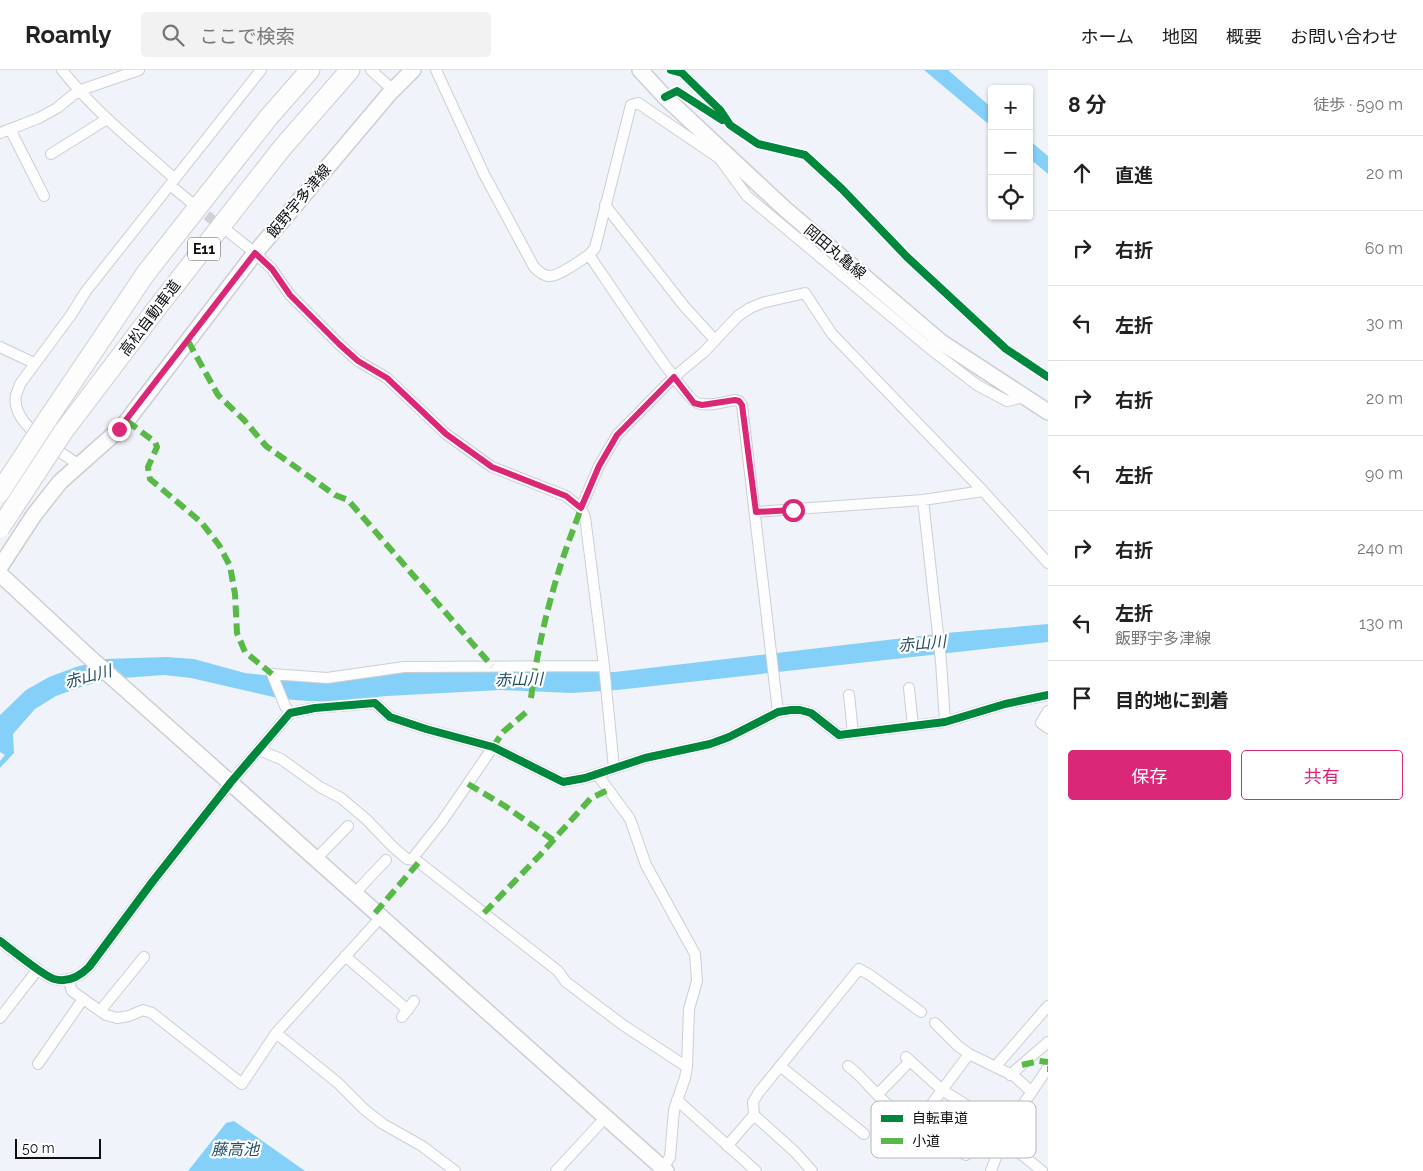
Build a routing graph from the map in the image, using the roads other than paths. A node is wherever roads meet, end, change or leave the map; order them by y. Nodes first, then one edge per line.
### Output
1 (62, 70) edge
2 (248, 70) edge
3 (261, 70) edge
4 (310, 70) edge
5 (350, 70) edge
6 (371, 70) edge
7 (413, 70) edge
8 (436, 70) edge
9 (640, 70) edge
10 (132, 71) edge
11 (252, 81) junction
12 (393, 90) junction
13 (78, 91) junction
14 (107, 119) junction
15 (5, 131) edge
16 (50, 154) dead end
17 (722, 156) junction
18 (172, 182) junction
19 (44, 196) dead end
20 (193, 204) tunnel mouth
21 (606, 205) junction
22 (230, 234) tunnel mouth
23 (255, 253) junction
24 (589, 255) junction
25 (715, 340) junction
26 (0, 347) edge
27 (34, 364) junction
28 (674, 377) junction
29 (1048, 412) edge
30 (79, 464) junction
31 (982, 491) junction
32 (0, 492) edge
33 (923, 500) junction
34 (581, 508) junction
35 (756, 512) junction
36 (0, 528) edge
37 (1048, 563) edge
38 (0, 566) edge
39 (0, 574) edge
40 (604, 666) junction
41 (909, 688) dead end
42 (849, 695) dead end
43 (1048, 695) edge
44 (288, 709) junction
45 (1048, 711) edge
46 (778, 712) junction
47 (945, 722) junction
48 (914, 726) junction
49 (1048, 728) edge
50 (853, 733) junction
51 (493, 748) junction
52 (259, 750) junction
53 (614, 768) junction
54 (597, 774) junction
55 (231, 782) junction
56 (348, 826) dead end
57 (316, 859) junction
58 (386, 860) dead end
59 (412, 860) junction
60 (354, 894) junction
61 (381, 918) junction
62 (0, 941) edge
63 (345, 956) junction
64 (144, 957) dead end
65 (38, 969) junction
66 (68, 979) junction
67 (83, 999) junction
68 (1048, 1006) edge
69 (408, 1009) dead end
70 (100, 1011) junction
71 (921, 1012) dead end
72 (0, 1018) edge
73 (935, 1022) dead end
74 (276, 1033) junction
75 (1048, 1042) edge
76 (970, 1054) junction
77 (38, 1064) dead end
78 (780, 1066) junction
79 (848, 1066) dead end
80 (686, 1067) junction
81 (995, 1067) junction
82 (1047, 1069) edge
83 (1010, 1075) junction
84 (942, 1090) junction
85 (1032, 1092) junction
86 (878, 1094) junction
87 (677, 1100) junction
88 (884, 1101) edge
89 (934, 1101) edge
90 (960, 1101) edge
91 (1026, 1101) edge
92 (754, 1115) junction
93 (606, 1117) junction
94 (864, 1134) dead end
95 (727, 1146) junction
96 (996, 1158) edge
97 (1026, 1158) edge
98 (664, 1170) edge
99 (455, 1171) edge
100 (556, 1171) edge
101 (756, 1171) edge
102 (812, 1171) edge
103 (991, 1171) edge
104 (1042, 1171) edge

1 - 13 street
2 - 11 street
3 - 11 street
4 - 32 highway, 高松自動車道 / E11, bridge
5 - 36 highway, 高松自動車道 / E11, bridge
6 - 12 street
7 - 12 main road, 飯野宇多津線
8 - 24 street
9 - 17 main road, 岡田丸亀線
10 - 13 street
11 - 18 street
12 - 23 main road, 飯野宇多津線
13 - 14 street
13 - 15 street
14 - 16 street
14 - 18 street
15 - 19 street
17 - 21 street
17 - 29 main road, 岡田丸亀線
18 - 20 street
18 - 27 street
21 - 24 street
21 - 25 street
22 - 23 street
23 - 30 main road, 飯野宇多津線
23 - 34 street
24 - 28 street
25 - 28 street
25 - 31 street
26 - 27 street
27 - 30 street
28 - 34 street
28 - 35 street
30 - 38 main road, 飯野宇多津線
31 - 33 street
31 - 37 street
33 - 35 street
33 - 47 street
34 - 40 street
35 - 46 street
39 - 55 main road
40 - 44 street
40 - 53 street
41 - 48 street
42 - 50 street
43 - 47 street
44 - 51 street
44 - 52 street
45 - 49 street
46 - 50 street
46 - 53 street
47 - 48 street
48 - 50 street
51 - 54 street
51 - 59 street
52 - 55 street
52 - 59 street
53 - 54 street
54 - 80 street
55 - 57 main road
55 - 66 street
56 - 57 street
57 - 60 main road
58 - 60 street
59 - 80 street
60 - 61 main road
61 - 63 street
61 - 93 main road
62 - 65 street
63 - 69 street
63 - 74 street
64 - 70 street
65 - 66 street
65 - 72 street
66 - 67 street
67 - 70 street
67 - 77 street
68 - 81 street
70 - 74 street
71 - 78 street
73 - 76 street
74 - 99 street
75 - 83 street
76 - 81 street
76 - 84 street
78 - 92 street
78 - 94 street
79 - 86 street
80 - 87 street
81 - 83 street
82 - 85 street
83 - 85 street
84 - 86 street
84 - 89 street
84 - 90 street
85 - 91 street
86 - 88 street
87 - 95 street
87 - 98 street
92 - 95 street
92 - 102 street
93 - 98 main road
93 - 100 street
95 - 101 street
96 - 103 street
97 - 104 street

